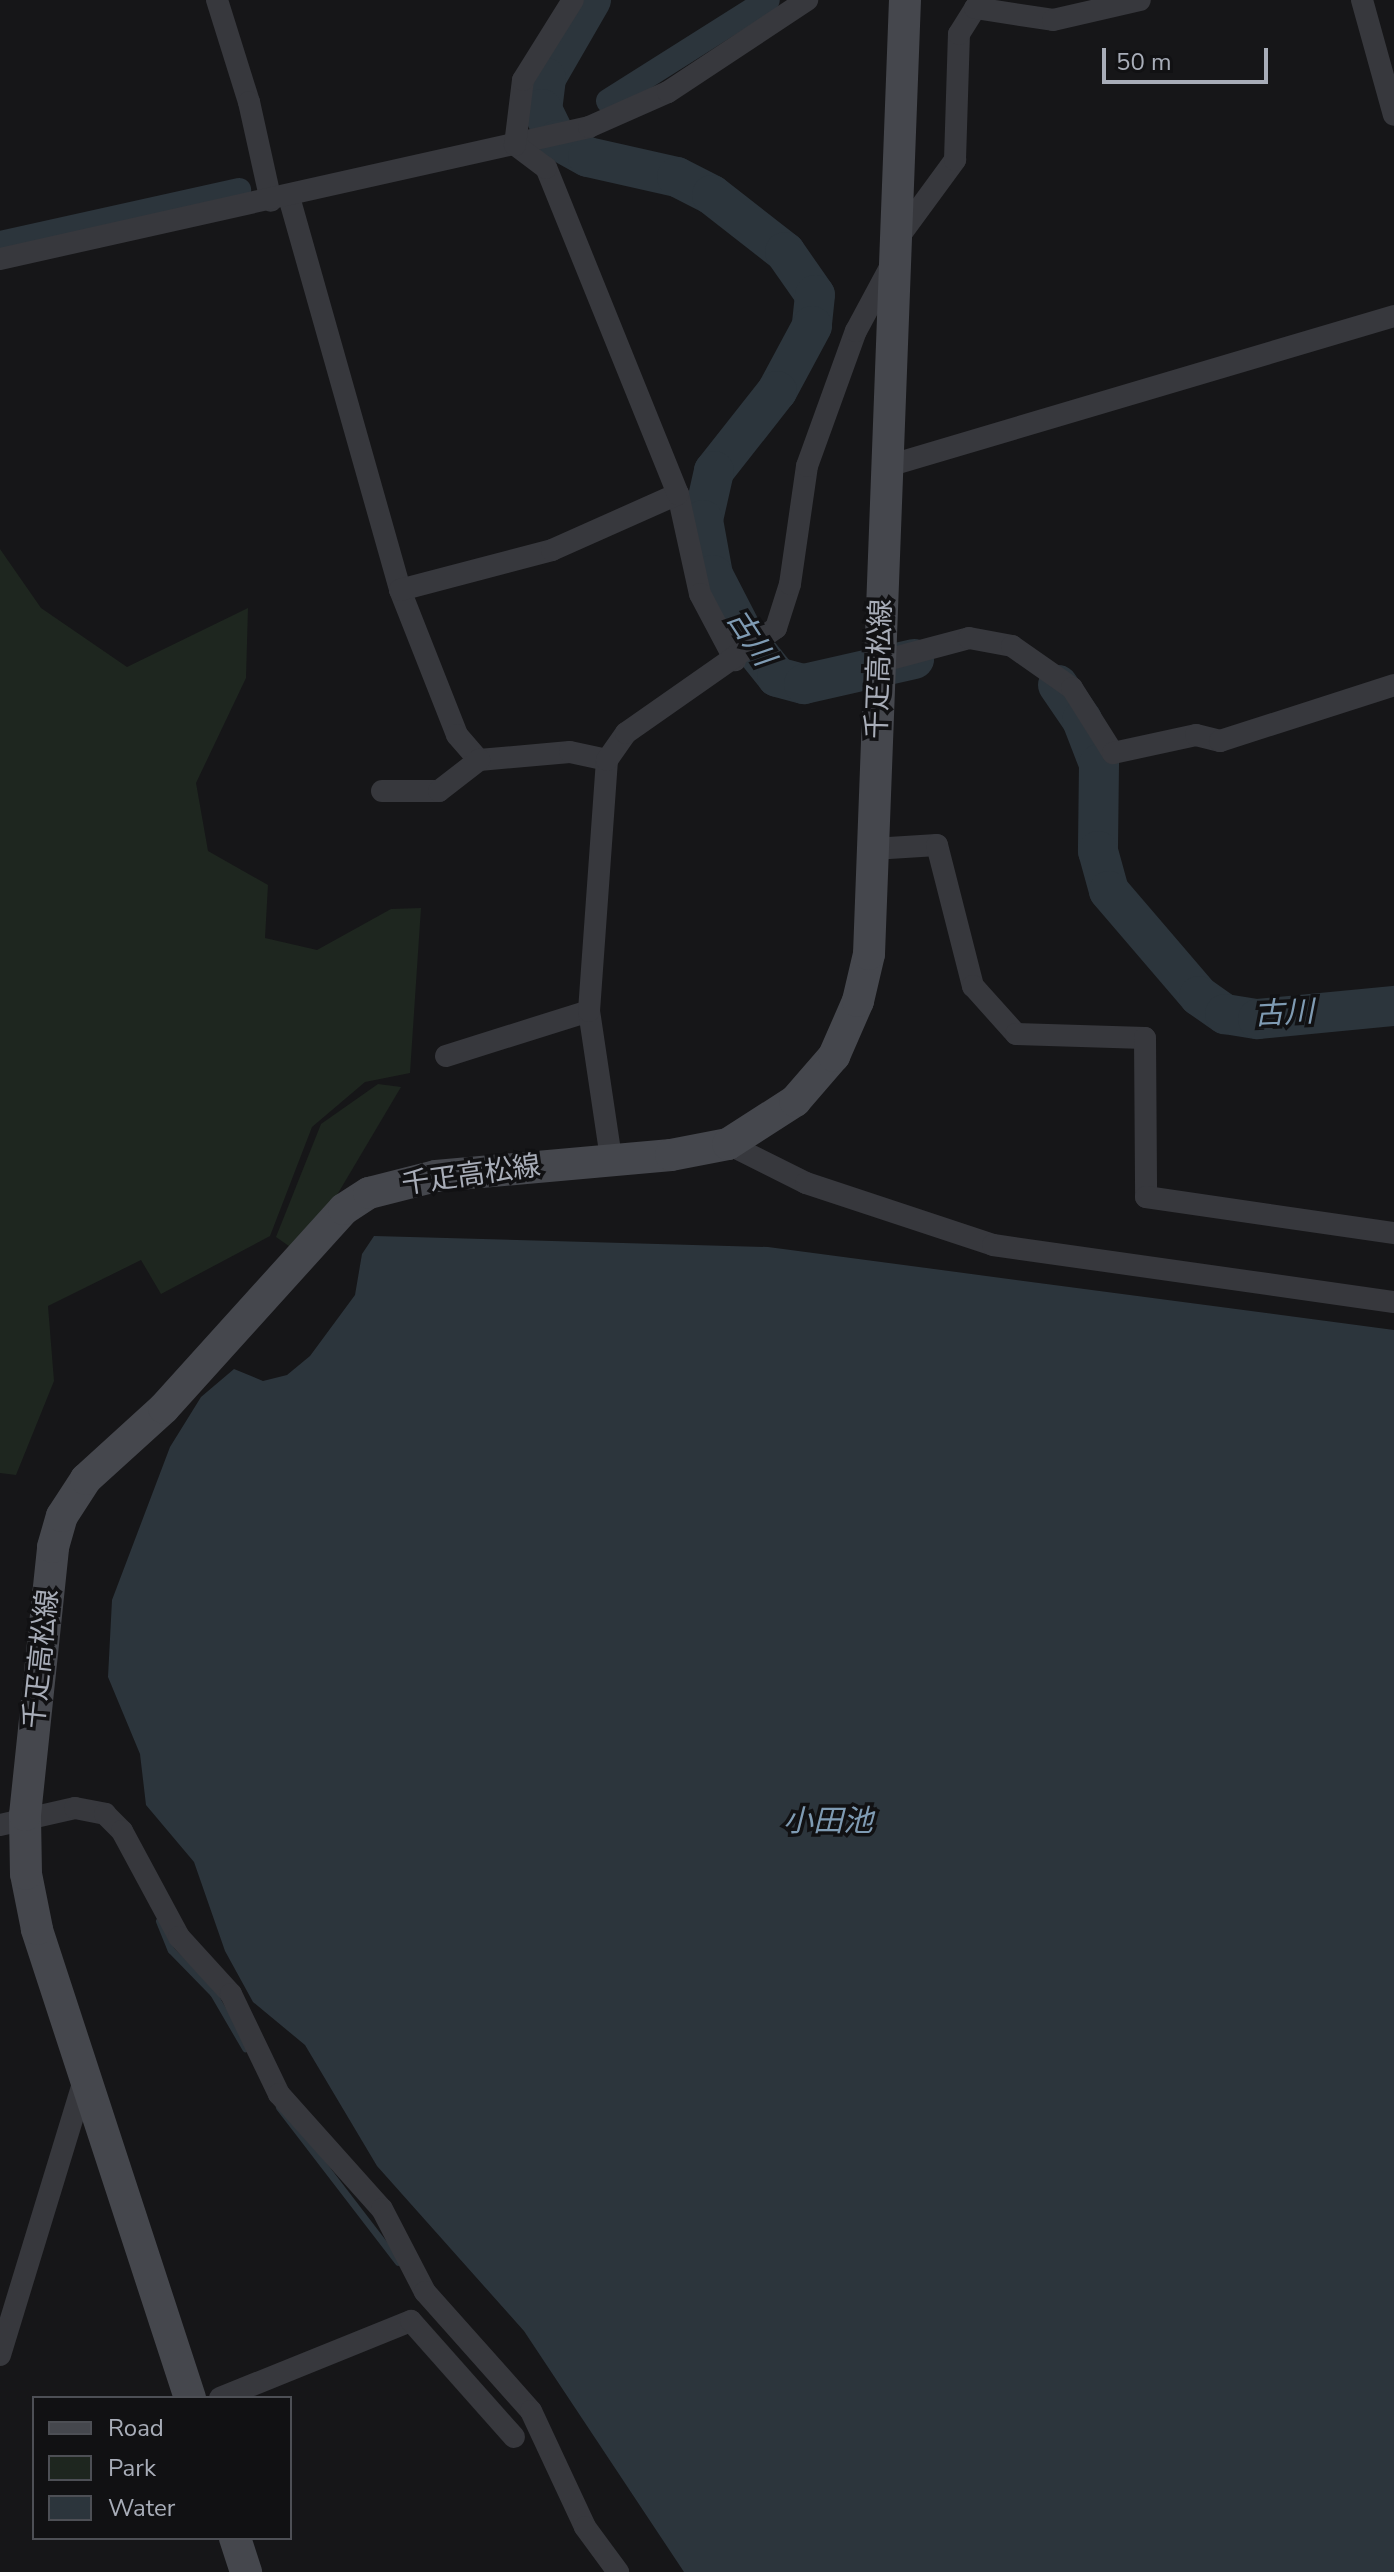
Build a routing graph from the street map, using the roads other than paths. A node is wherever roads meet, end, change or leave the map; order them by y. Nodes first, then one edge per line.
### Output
1 (217, 0) edge
2 (573, 0) edge
3 (807, 0) edge
4 (905, 0) edge
5 (1140, 0) edge
6 (1362, 0) edge
7 (1394, 115) edge
8 (526, 143) junction
9 (280, 199) junction
10 (894, 252) junction
11 (0, 259) edge
12 (1394, 316) edge
13 (888, 466) junction
14 (678, 494) junction
15 (400, 590) junction
16 (739, 657) junction
17 (878, 672) junction
18 (1394, 685) edge
19 (479, 760) junction
20 (607, 760) junction
21 (382, 791) dead end
22 (873, 849) junction
23 (589, 1011) junction
24 (446, 1056) dead end
25 (728, 1144) junction
26 (611, 1158) junction
27 (1394, 1233) edge
28 (1394, 1302) edge
29 (13, 1820) edge
30 (86, 2073) junction
31 (0, 2355) edge
32 (189, 2396) edge
33 (225, 2396) edge
34 (514, 2437) dead end
35 (236, 2540) edge
36 (246, 2572) edge
37 (618, 2572) edge

1 - 9 street
2 - 8 street
3 - 8 street
4 - 10 main road, 千疋高松線
5 - 10 street
6 - 7 street
8 - 9 street
8 - 14 street
9 - 11 street
9 - 15 street
10 - 13 main road, 千疋高松線
10 - 16 street
12 - 13 street
13 - 17 main road, 千疋高松線
14 - 15 street
14 - 16 street
15 - 19 street
16 - 20 street
17 - 18 street
17 - 22 main road, 千疋高松線
19 - 20 street
19 - 21 street
20 - 23 street
22 - 25 main road, 千疋高松線
22 - 27 street
23 - 24 street
23 - 26 street
25 - 26 main road, 千疋高松線
25 - 28 street
26 - 29 main road, 千疋高松線
29 - 30 main road, 千疋高松線
29 - 37 street
30 - 31 street
30 - 32 main road, 千疋高松線
33 - 34 street
35 - 36 main road

